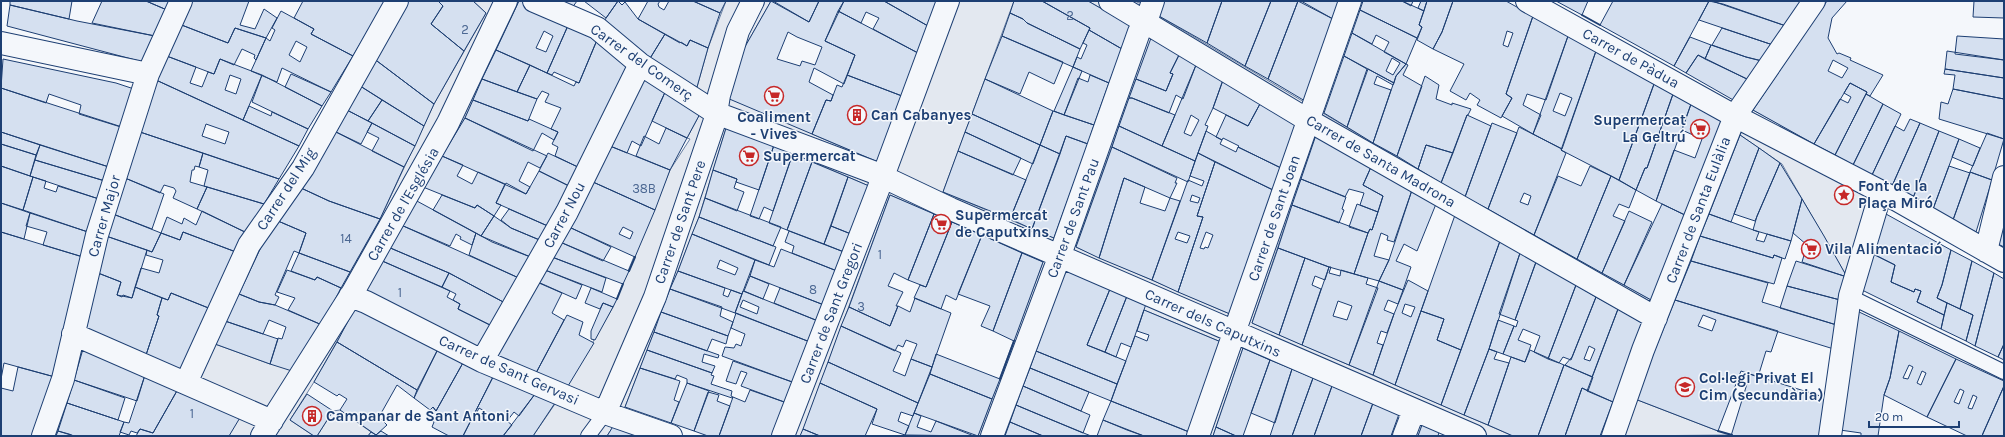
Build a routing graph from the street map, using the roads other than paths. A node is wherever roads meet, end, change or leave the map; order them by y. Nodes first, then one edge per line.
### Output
1 (181, 1) edge
2 (397, 1) edge
3 (506, 1) edge
4 (534, 1) edge
5 (753, 1) edge
6 (948, 1) edge
7 (1110, 1) edge
8 (1153, 1) edge
9 (1350, 1) edge
10 (1527, 1) edge
11 (1814, 1) edge
12 (1146, 22) junction
13 (1, 43) edge
14 (640, 64) junction
15 (148, 74) junction
16 (716, 113) junction
17 (1741, 119) junction
18 (1309, 120) junction
19 (2004, 177) edge
20 (881, 184) junction
21 (1889, 196) junction
22 (951, 209) joint
23 (1060, 255) junction
24 (1995, 256) edge
25 (1854, 294) junction
26 (350, 296) junction
27 (1656, 318) junction
28 (1234, 333) junction
29 (73, 334) junction
30 (482, 362) junction
31 (2004, 372) edge
32 (186, 383) junction
33 (1414, 410) junction
34 (605, 413) junction
35 (267, 428) edge
36 (43, 436) edge
37 (588, 436) edge
38 (671, 436) edge
39 (783, 436) edge
40 (992, 436) edge
41 (1198, 436) edge
42 (1404, 436) edge
43 (1475, 436) edge
44 (1613, 436) edge
45 (1830, 436) edge

1 - 15 street, Carrer Major
2 - 32 street, Carrer del Mig
3 - 26 street, Carrer de l'Església
4 - 14 street, Carrer del Comerç
5 - 16 street, Carrer de Sant Pere
6 - 20 street, Carrer de Sant Gregori
7 - 12 street, Carrer de Santa Madrona
8 - 12 street, Carrer de Sant Pau
9 - 18 street, Carrer de Sant Joan
10 - 17 street, Carrer de Pàdua
11 - 17 street, Carrer de Santa Eulàlia
12 - 18 street, Carrer de Santa Madrona
12 - 23 street, Carrer de Sant Pau
13 - 15 street
14 - 16 street, Carrer del Comerç
14 - 30 street, Carrer Nou
15 - 29 street, Carrer Major
16 - 20 street, Carrer del Comerç
16 - 34 street, Carrer de Sant Pere
17 - 21 street, Carrer de Pàdua
17 - 27 street, Carrer de Santa Eulàlia
18 - 27 street, Carrer de Santa Madrona
18 - 28 street, Carrer de Sant Joan
19 - 24 street
20 - 22 street, Carrer del Comerç
20 - 39 street, Carrer de Sant Gregori
21 - 24 street, Carrer de Pàdua
21 - 25 street
22 - 23 street, Carrer dels Caputxins
23 - 28 street, Carrer dels Caputxins
23 - 40 street, Carrer de Sant Pau
25 - 31 lane
25 - 45 street
26 - 30 street, Carrer de Sant Gervasi
26 - 35 street, Carrer de l'Església
27 - 44 street, Carrer de Santa Eulàlia
28 - 33 street, Carrer dels Caputxins
28 - 41 street, Carrer de Sant Joan
29 - 32 street
29 - 36 street, Carrer Major
30 - 34 street, Carrer de Sant Gervasi
32 - 35 street
33 - 42 street
33 - 43 street, Carrer dels Caputxins
34 - 37 lane, Carrer de Sant Pere
34 - 38 street, Carrer de Sant Gervasi

